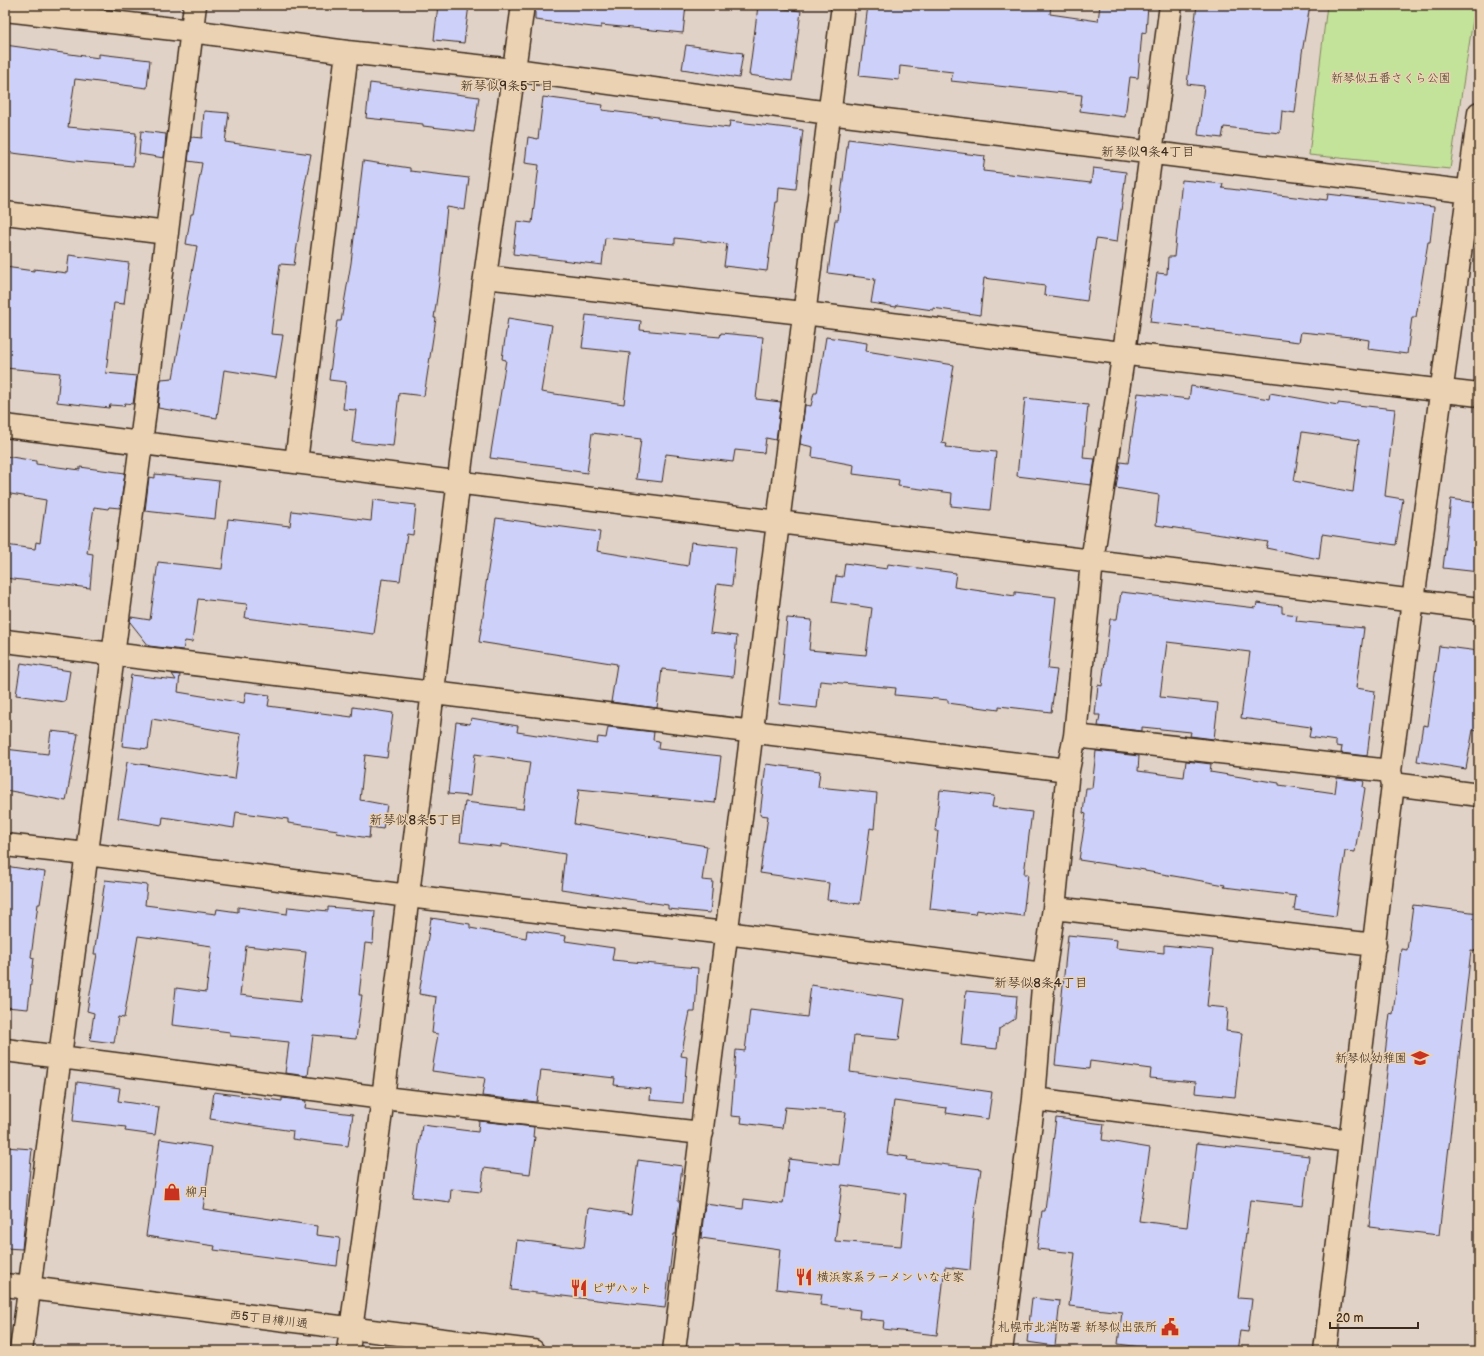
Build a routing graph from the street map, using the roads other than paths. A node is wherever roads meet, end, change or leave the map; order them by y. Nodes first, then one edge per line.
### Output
1 (195, 5) edge
2 (523, 5) edge
3 (843, 5) edge
4 (1171, 5) edge
5 (19, 10) edge
6 (191, 32) junction
7 (347, 52) junction
8 (515, 70) junction
9 (830, 113) junction
10 (1479, 113) edge
11 (1151, 153) junction
12 (1474, 193) edge
13 (5, 213) edge
14 (167, 233) junction
15 (485, 277) junction
16 (804, 314) junction
17 (1124, 354) junction
18 (1441, 391) junction
19 (1479, 395) edge
20 (5, 426) edge
21 (141, 443) junction
22 (296, 462) junction
23 (459, 482) junction
24 (777, 522) junction
25 (1092, 561) junction
26 (1413, 601) junction
27 (1479, 609) edge
28 (5, 641) edge
29 (113, 654) junction
30 (433, 693) junction
31 (752, 732) junction
32 (1075, 736) junction
33 (1068, 770) junction
34 (1392, 778) junction
35 (1479, 795) edge
36 (5, 845) edge
37 (87, 854) junction
38 (408, 896) junction
39 (1054, 908) junction
40 (726, 934) junction
41 (1375, 945) junction
42 (1044, 974) junction
43 (5, 1050) edge
44 (61, 1056) junction
45 (384, 1098) junction
46 (1034, 1100) junction
47 (702, 1133) junction
48 (1350, 1141) junction
49 (5, 1285) edge
50 (29, 1288) junction
51 (350, 1329) junction
52 (22, 1351) edge
53 (348, 1351) edge
54 (533, 1351) edge
55 (674, 1351) edge
56 (1001, 1351) edge
57 (1325, 1351) edge

1 - 6 street
2 - 8 street
3 - 9 street
4 - 11 street
5 - 6 street
6 - 7 street
6 - 14 street
7 - 8 street
7 - 22 street
8 - 9 street
8 - 15 street
9 - 11 street
9 - 16 street
10 - 12 street
11 - 12 street
11 - 17 street
12 - 18 street
13 - 14 street
14 - 21 street
15 - 16 street
15 - 23 street
16 - 17 street
16 - 24 street
17 - 18 street
17 - 25 street
18 - 19 street
18 - 26 street
20 - 21 street
21 - 22 street
21 - 29 street
22 - 23 street
23 - 24 street
23 - 30 street
24 - 25 street
24 - 31 street
25 - 26 street
25 - 32 street
26 - 27 street
26 - 34 street
28 - 29 street
29 - 30 street
29 - 37 street
30 - 31 street
30 - 38 street
31 - 33 street
31 - 40 street
32 - 33 street
32 - 34 street
33 - 39 street
34 - 35 street
34 - 41 street
36 - 37 street
37 - 38 street
37 - 44 street
38 - 40 street
38 - 45 street
39 - 41 street
39 - 42 street
40 - 42 street
40 - 47 street
41 - 48 street
42 - 46 street
43 - 44 street
44 - 45 street
44 - 50 street
45 - 47 street
45 - 51 street
46 - 48 street
46 - 56 street
47 - 55 street
48 - 57 street
49 - 50 street, 西5丁目樽川通
50 - 51 street, 西5丁目樽川通
50 - 52 street
51 - 53 street
51 - 54 street, 西5丁目樽川通

